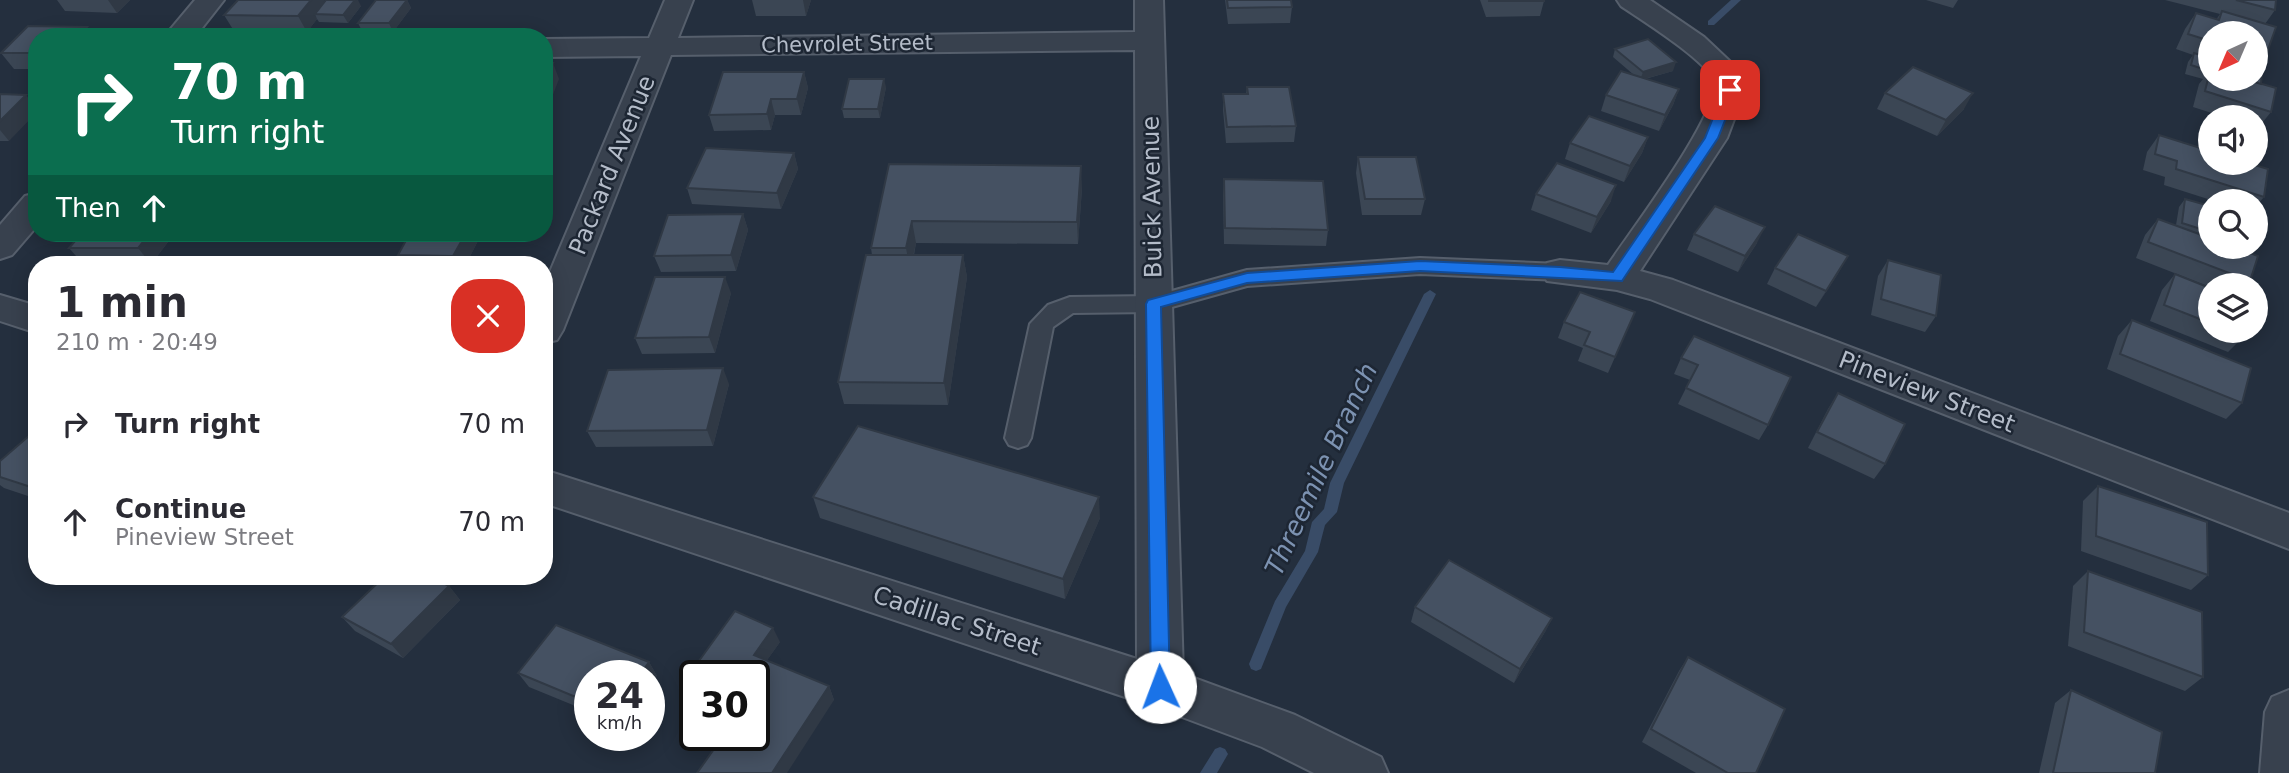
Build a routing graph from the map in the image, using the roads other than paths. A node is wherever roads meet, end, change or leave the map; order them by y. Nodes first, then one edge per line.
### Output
1 (210, 0) edge
2 (679, 0) edge
3 (1149, 0) edge
4 (1631, 0) edge
5 (187, 28) edge
6 (1150, 41) junction
7 (661, 46) junction
8 (553, 48) edge
9 (28, 214) edge
10 (0, 247) edge
11 (1560, 272) joint
12 (1617, 278) junction
13 (1154, 304) junction
14 (0, 308) edge
15 (553, 308) edge
16 (28, 317) edge
17 (1018, 438) dead end
18 (553, 489) edge
19 (2289, 531) edge
20 (1160, 687) junction
21 (2289, 712) edge
22 (1364, 773) edge
23 (2284, 773) edge

1 - 5 street
2 - 7 street, Packard Avenue
3 - 6 street, Buick Avenue
4 - 12 street
6 - 7 street, Chevrolet Street
6 - 13 street, Buick Avenue
7 - 8 street, Chevrolet Street
7 - 15 street, Packard Avenue
9 - 10 street
11 - 12 street, Pineview Street
11 - 13 lane
12 - 19 street, Pineview Street
13 - 17 lane
13 - 20 street, Buick Avenue
14 - 16 street
18 - 20 street, Cadillac Street
20 - 22 street, Cadillac Street
21 - 23 street

